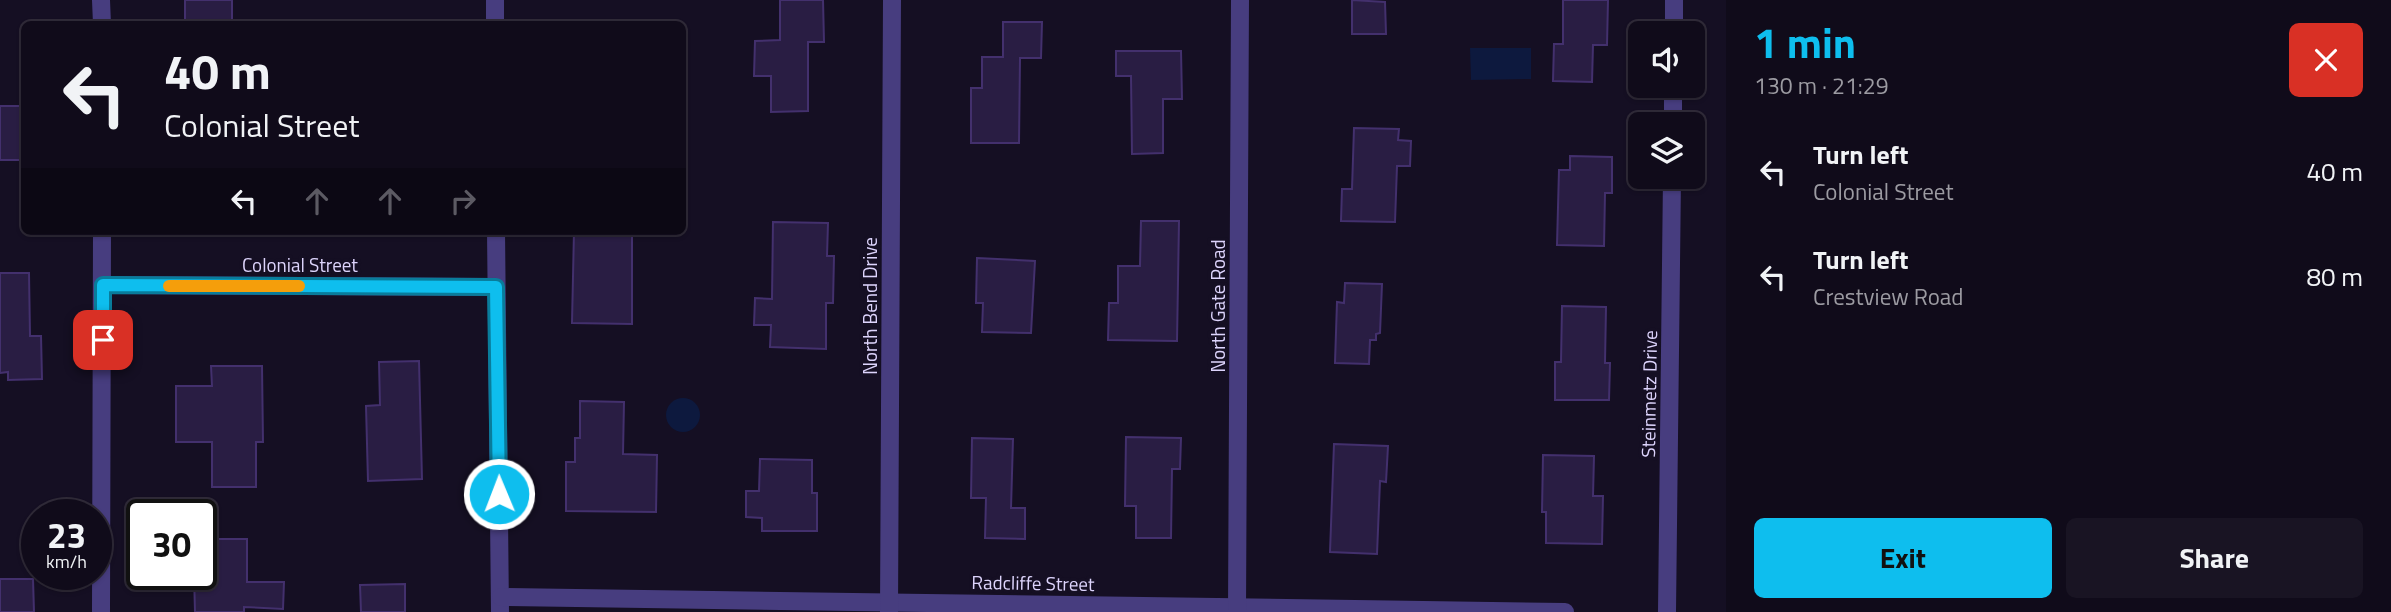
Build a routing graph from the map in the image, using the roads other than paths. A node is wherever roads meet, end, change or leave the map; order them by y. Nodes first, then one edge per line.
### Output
1 (102, 0) edge
2 (495, 0) edge
3 (892, 0) edge
4 (1240, 0) edge
5 (1674, 0) edge
6 (102, 21) edge
7 (495, 21) edge
8 (1674, 21) edge
9 (1672, 189) edge
10 (102, 235) edge
11 (496, 235) edge
12 (103, 285) junction
13 (496, 287) junction
14 (500, 605) edge
15 (889, 607) edge
16 (1237, 610) edge
17 (102, 612) edge
18 (1566, 612) edge
19 (1667, 612) edge

1 - 6 street
2 - 7 street
3 - 15 street, North Bend Drive
4 - 16 street, North Gate Road
5 - 8 street
9 - 19 street, Steinmetz Drive
10 - 12 street
11 - 13 street
12 - 13 street, Colonial Street
12 - 17 street
13 - 14 street
14 - 15 street, Radcliffe Street
15 - 16 street, Radcliffe Street
16 - 18 street, Radcliffe Street

